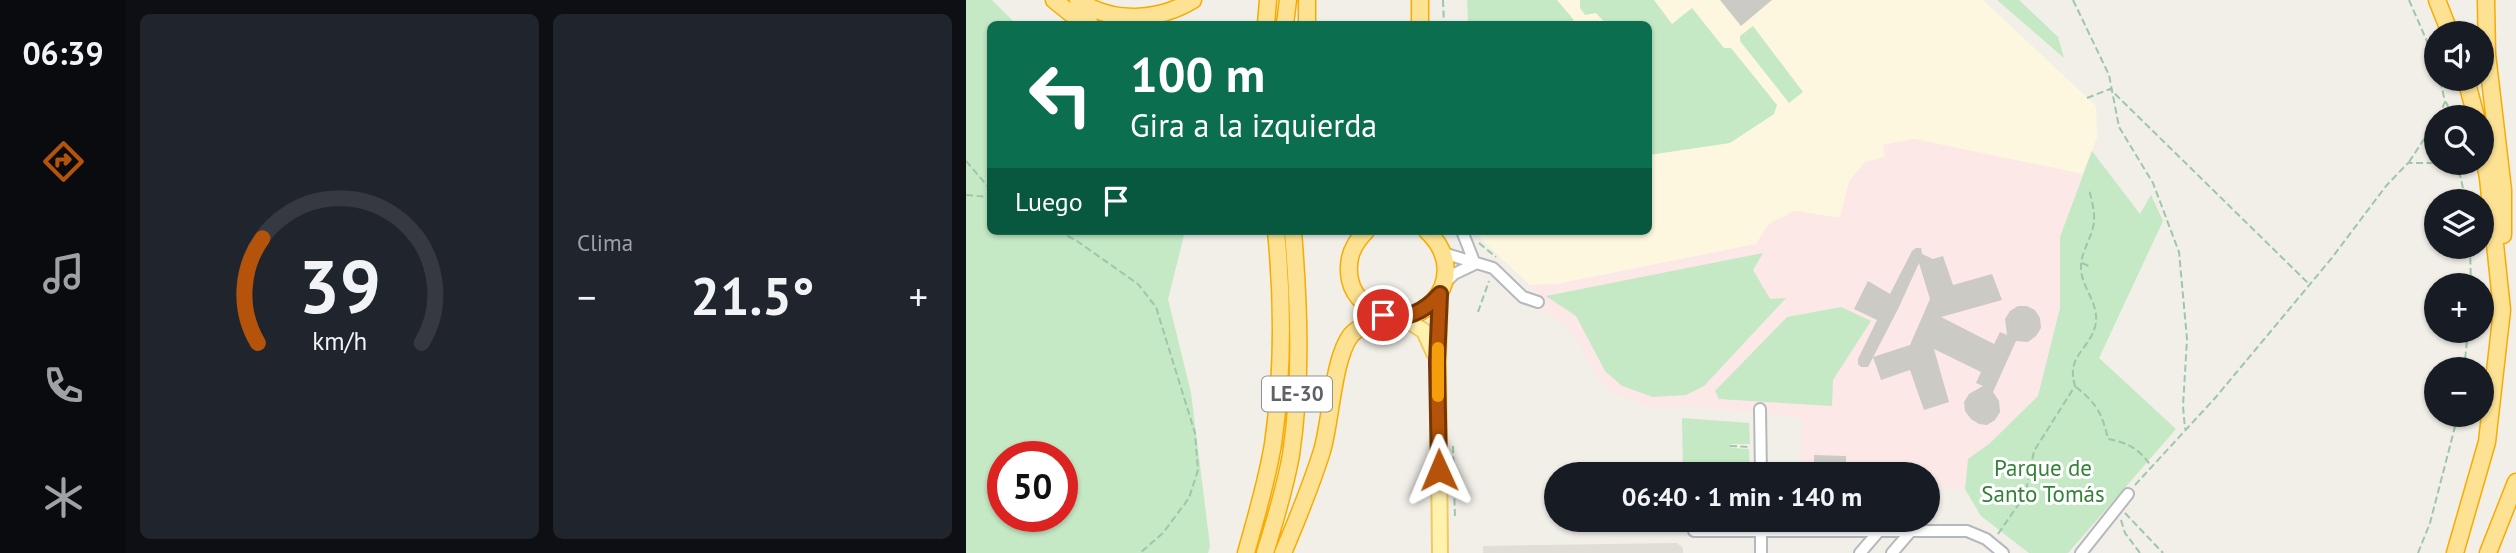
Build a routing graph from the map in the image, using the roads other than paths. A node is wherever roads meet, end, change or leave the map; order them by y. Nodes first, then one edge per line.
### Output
1 (1054, 0) edge
2 (1079, 0) edge
3 (1193, 0) edge
4 (1268, 0) edge
5 (1288, 0) edge
6 (1307, 0) edge
7 (1420, 0) edge
8 (1430, 0) edge
9 (2437, 0) edge
10 (2486, 0) edge
11 (1085, 21) edge
12 (1266, 21) edge
13 (1286, 21) edge
14 (1307, 21) edge
15 (1420, 21) edge
16 (1430, 21) edge
17 (2445, 21) edge
18 (2487, 175) edge
19 (1267, 235) edge
20 (1276, 235) edge
21 (1293, 235) edge
22 (1362, 235) edge
23 (1431, 235) edge
24 (1464, 235) edge
25 (1443, 253) junction
26 (1475, 264) junction
27 (1443, 288) junction
28 (1538, 302) dead end
29 (2502, 310) junction
30 (1383, 315) junction
31 (1402, 317) junction
32 (1280, 321) junction
33 (1437, 362) junction
34 (1760, 409) dead end
35 (1761, 462) edge
36 (2516, 482) edge
37 (2128, 494) road end
38 (1940, 531) edge
39 (1761, 532) edge
40 (1878, 532) edge
41 (1910, 532) edge
42 (1246, 553) edge
43 (1265, 553) edge
44 (1283, 553) edge
45 (1440, 553) edge
46 (1761, 553) edge
47 (1860, 553) edge
48 (1892, 553) edge
49 (2003, 553) edge
50 (2081, 553) edge
51 (2455, 553) edge
52 (2488, 553) edge

1 - 11 highway
2 - 3 highway
4 - 12 highway
5 - 13 highway
6 - 14 highway
7 - 15 highway
8 - 16 highway
9 - 17 highway
10 - 29 highway
18 - 29 highway
19 - 32 highway
20 - 32 highway, LE-30
21 - 43 highway, LE-30
22 - 30 highway
23 - 25 highway
24 - 26 street
25 - 26 street
25 - 27 highway
26 - 27 street
26 - 28 street
27 - 31 highway
27 - 33 main road
29 - 51 highway
30 - 31 highway
30 - 44 highway
31 - 33 main road
32 - 42 highway, LE-30
33 - 45 main road
34 - 35 street
36 - 52 highway
37 - 50 street
38 - 49 street
39 - 46 street
40 - 47 street
41 - 48 street

